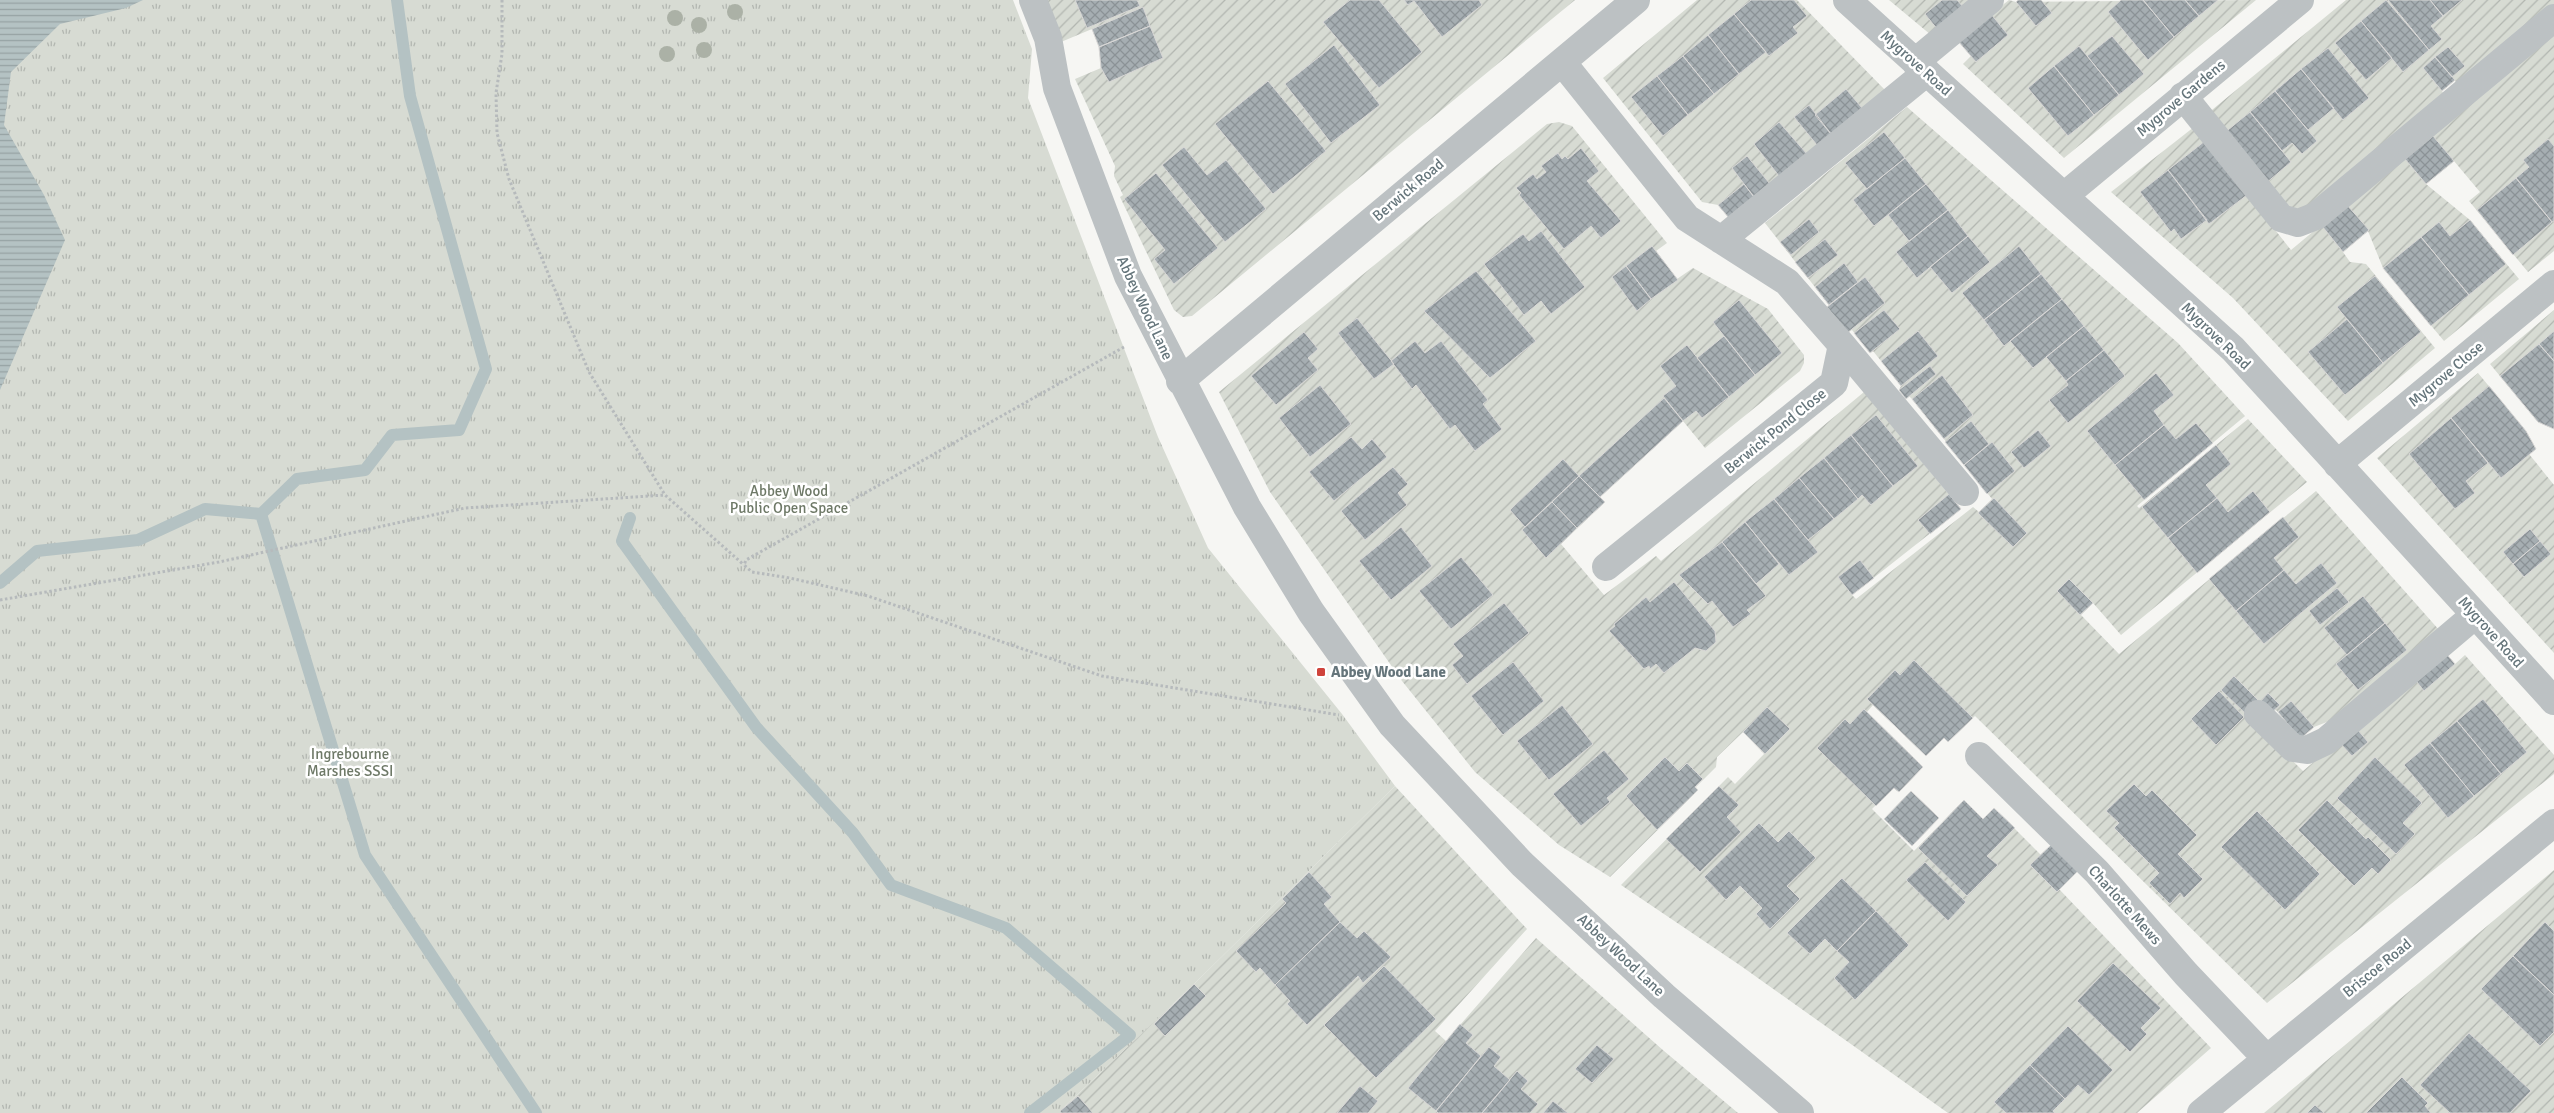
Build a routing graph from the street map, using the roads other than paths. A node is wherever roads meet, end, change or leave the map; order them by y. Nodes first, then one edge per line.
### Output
1 (1033, 0) edge
2 (1636, 0) edge
3 (1847, 0) edge
4 (1990, 0) edge
5 (2300, 0) edge
6 (2554, 18) edge
7 (1562, 62) junction
8 (1921, 67) junction
9 (2183, 96) junction
10 (2064, 196) junction
11 (1721, 240) junction
12 (2554, 284) edge
13 (1842, 345) junction
14 (1180, 381) junction
15 (2337, 464) junction
16 (1966, 492) dead end
17 (1606, 567) dead end
18 (2475, 615) junction
19 (2554, 701) edge
20 (2258, 714) dead end
21 (1979, 756) dead end
22 (2554, 823) edge
23 (2266, 1059) junction
24 (2203, 1112) edge
25 (1800, 1113) edge

1 - 14 street, Abbey Wood Lane
2 - 7 street, Berwick Road
3 - 8 street, Mygrove Road
4 - 8 street
5 - 9 street, Mygrove Gardens
6 - 9 street
7 - 11 street
7 - 14 street, Berwick Road
8 - 10 street, Mygrove Road
8 - 11 street
9 - 10 street, Mygrove Gardens
10 - 15 street, Mygrove Road
11 - 13 street
12 - 15 street, Mygrove Close
13 - 16 street
13 - 17 street, Berwick Pond Close
14 - 25 street, Abbey Wood Lane
15 - 18 street, Mygrove Road
18 - 19 street, Mygrove Road
18 - 20 street
21 - 23 street, Charlotte Mews
22 - 23 street, Briscoe Road
23 - 24 street, Briscoe Road

